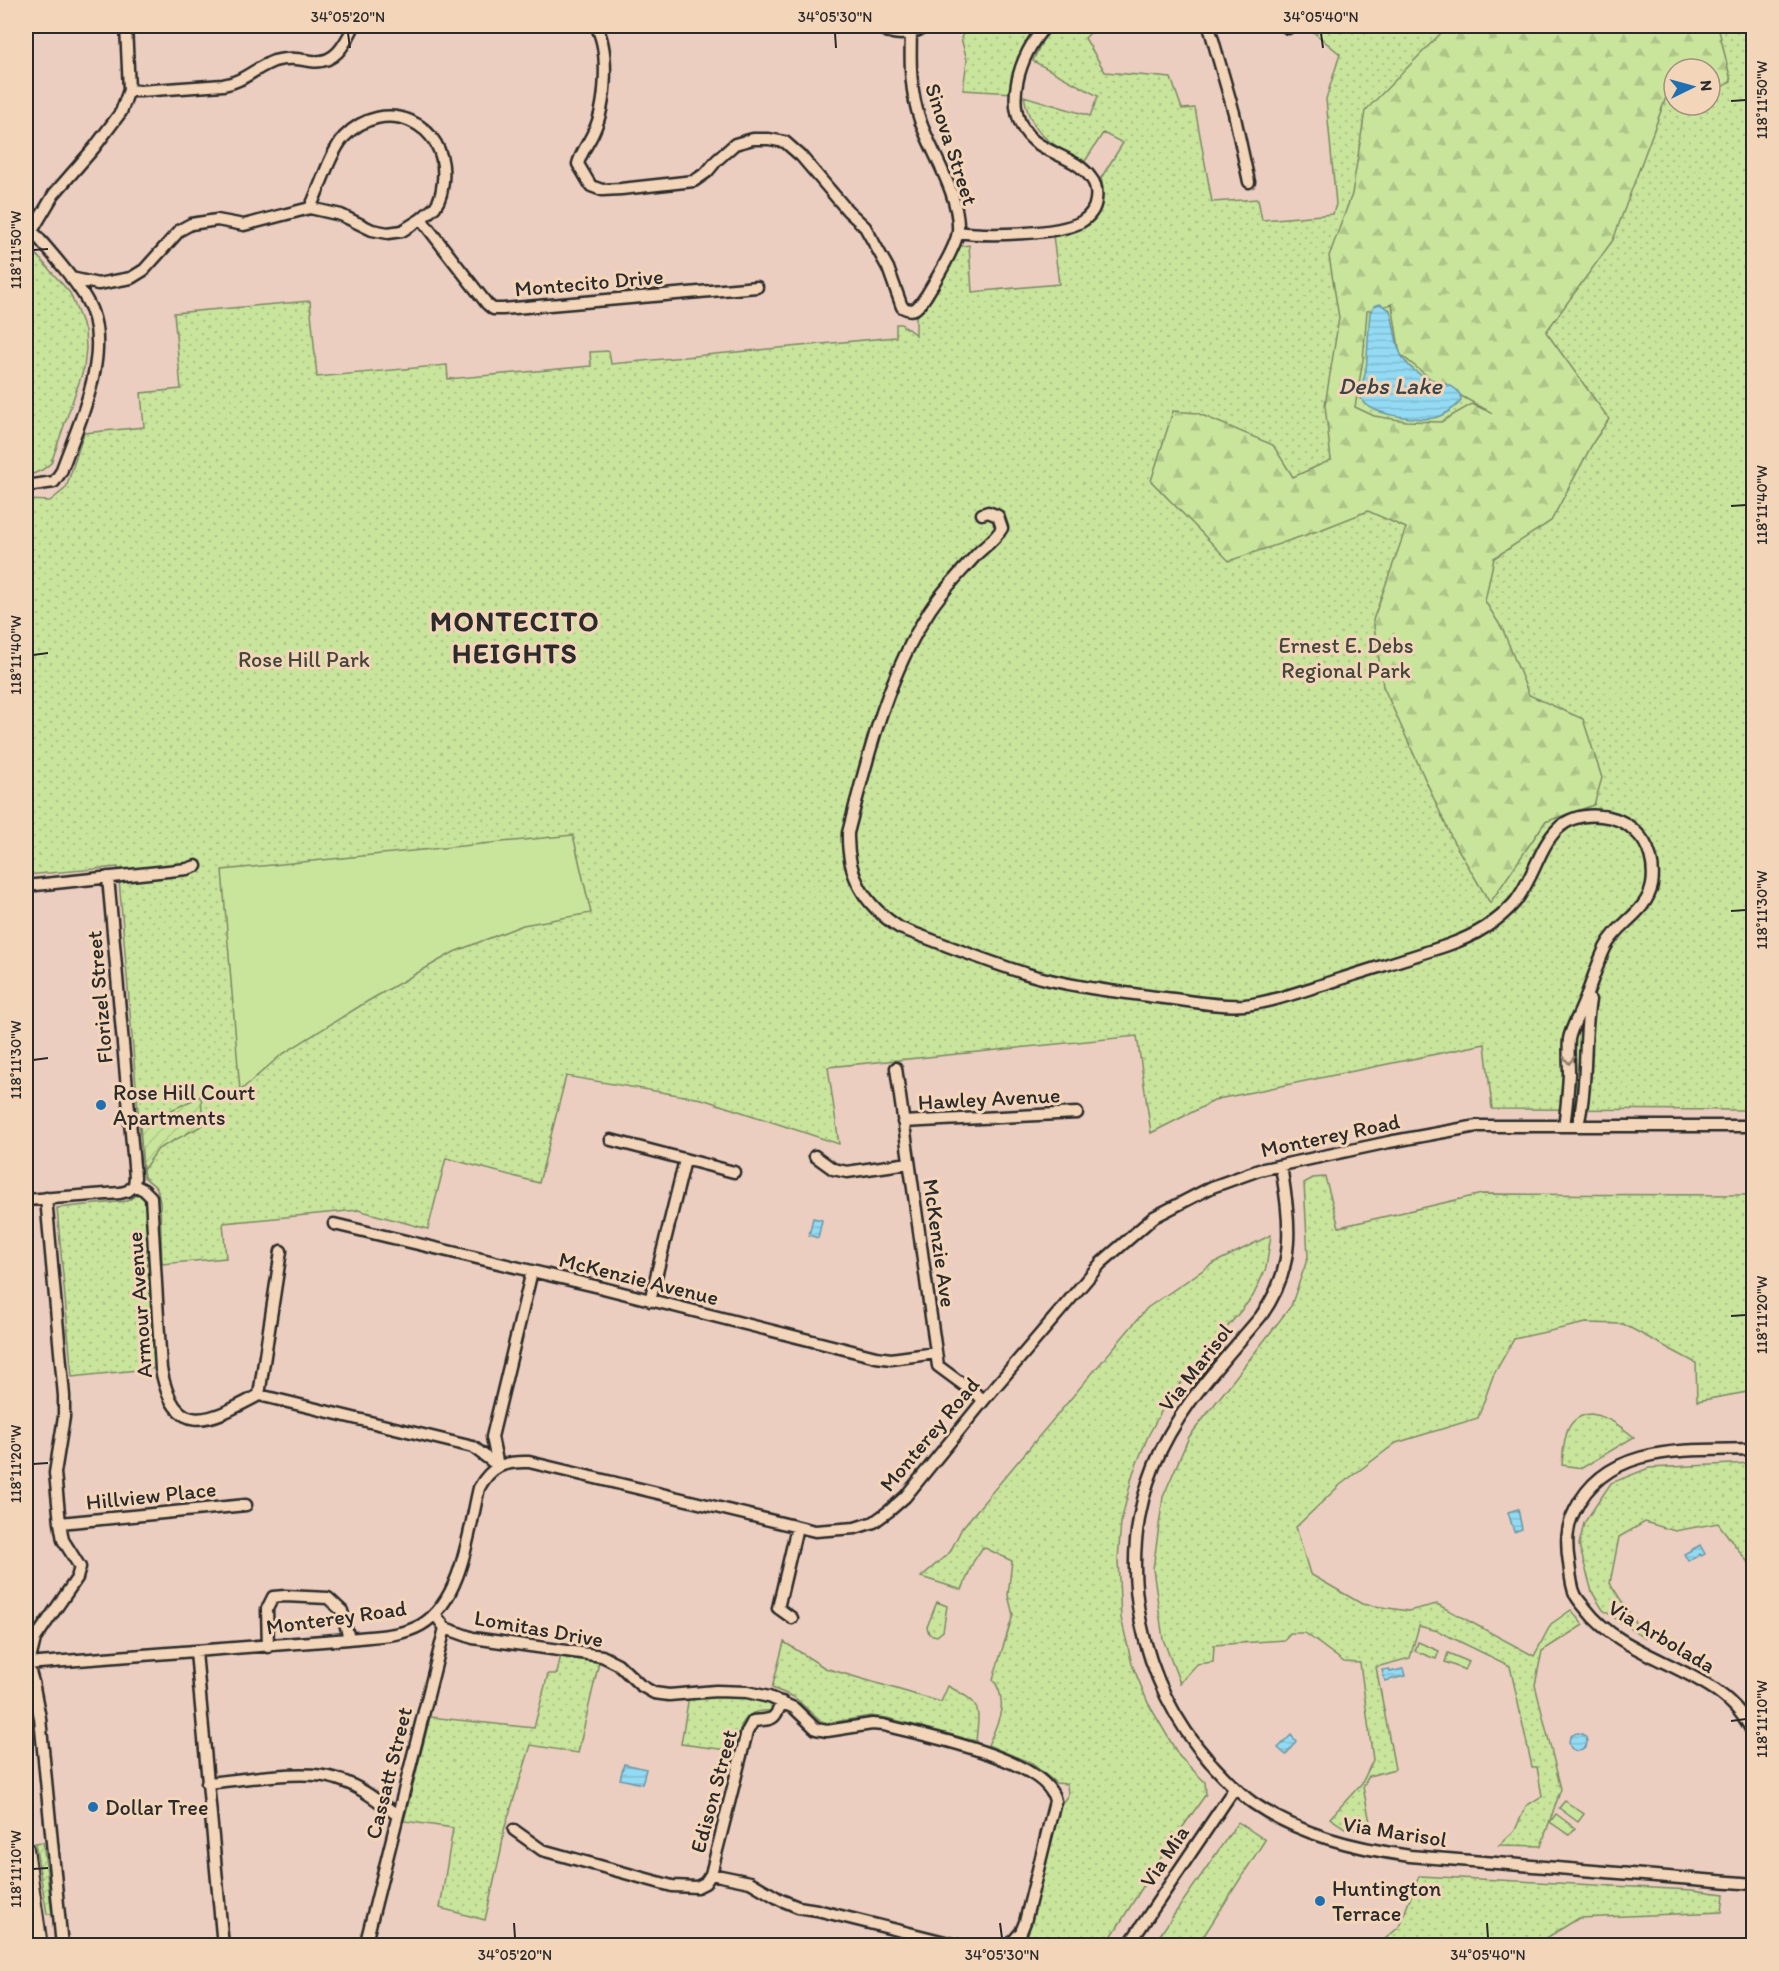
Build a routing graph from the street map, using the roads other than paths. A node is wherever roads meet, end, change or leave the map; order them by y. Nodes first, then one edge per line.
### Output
1 (126, 26) edge
2 (354, 26) edge
3 (596, 26) edge
4 (877, 26) edge
5 (926, 26) edge
6 (1046, 26) edge
7 (1209, 26) edge
8 (911, 32) junction
9 (129, 90) junction
10 (1249, 182) dead end
11 (310, 208) junction
12 (421, 219) junction
13 (29, 227) edge
14 (958, 232) junction
15 (71, 278) junction
16 (757, 287) dead end
17 (26, 486) edge
18 (982, 514) dead end
19 (196, 866) dead end
20 (108, 877) junction
21 (26, 886) edge
22 (1606, 945) junction
23 (1569, 1038) junction
24 (1585, 1038) junction
25 (896, 1068) dead end
26 (1077, 1113) dead end
27 (903, 1122) junction
28 (1564, 1125) junction
29 (1578, 1125) junction
30 (1754, 1126) edge
31 (611, 1140) dead end
32 (814, 1156) dead end
33 (686, 1160) junction
34 (909, 1164) junction
35 (1281, 1166) junction
36 (735, 1172) dead end
37 (134, 1185) junction
38 (46, 1198) junction
39 (26, 1200) edge
40 (334, 1224) dead end
41 (281, 1251) dead end
42 (532, 1271) junction
43 (650, 1301) junction
44 (936, 1353) junction
45 (259, 1395) junction
46 (984, 1400) junction
47 (1754, 1449) edge
48 (498, 1466) junction
49 (246, 1505) dead end
50 (60, 1523) junction
51 (797, 1527) junction
52 (435, 1614) junction
53 (792, 1618) dead end
54 (445, 1628) junction
55 (349, 1639) junction
56 (268, 1647) junction
57 (196, 1652) junction
58 (27, 1662) edge
59 (782, 1702) junction
60 (1754, 1736) edge
61 (207, 1783) junction
62 (1234, 1789) junction
63 (397, 1815) junction
64 (514, 1830) dead end
65 (26, 1849) edge
66 (711, 1874) junction
67 (1752, 1881) edge
68 (40, 1946) edge
69 (63, 1946) edge
70 (224, 1946) edge
71 (365, 1946) edge
72 (961, 1946) edge
73 (1009, 1946) edge
74 (1128, 1946) edge

1 - 9 street
2 - 9 street
3 - 14 street
4 - 8 street
5 - 8 street
6 - 14 street
7 - 10 street
8 - 14 street, Sinova Street
9 - 13 street
11 - 12 street
11 - 12 street
11 - 15 street
12 - 16 street, Montecito Drive
13 - 15 street
15 - 17 street
18 - 22 street
19 - 20 street
20 - 21 street
20 - 37 street, Florizel Street
22 - 23 street
22 - 24 street
23 - 24 street
23 -> 28 street
24 - 29 street
25 - 27 street, McKenzie Ave
26 - 27 street, Hawley Avenue
27 - 34 street, McKenzie Ave
28 - 29 street, Monterey Road
28 - 35 street, Monterey Road
29 - 30 street, Monterey Road
31 - 33 street
32 - 34 street
33 - 36 street
33 - 43 street
34 - 44 street, McKenzie Ave
35 - 46 street, Monterey Road
35 - 62 street, Via Marisol
37 - 38 street
37 - 45 street, Armour Avenue
38 - 39 street
38 - 50 street
40 - 42 street, McKenzie Avenue
41 - 45 street
42 - 43 street, McKenzie Avenue
42 - 48 street
43 - 44 street, McKenzie Avenue
44 - 46 street, McKenzie Ave
45 - 48 street
46 - 51 street, Monterey Road
47 - 60 street, Via Arbolada
48 - 51 street, Monterey Road
48 - 52 street, Monterey Road
49 - 50 street, Hillview Place
50 - 58 street
51 - 53 street
52 - 54 street
52 - 55 street, Monterey Road
54 - 59 street, Lomitas Drive
54 - 63 street, Cassatt Street
55 - 56 street, Monterey Road
55 - 56 street
56 - 57 street, Monterey Road
57 - 58 street, Monterey Road
57 - 61 street
58 - 69 street
59 - 66 street, Edison Street
59 - 73 street, Lomitas Drive
61 - 63 street
61 - 70 street
62 - 67 street, Via Marisol
62 - 74 street, Via Mia
63 - 71 street, Cassatt Street
64 - 66 street
65 - 68 main road
66 - 72 street

